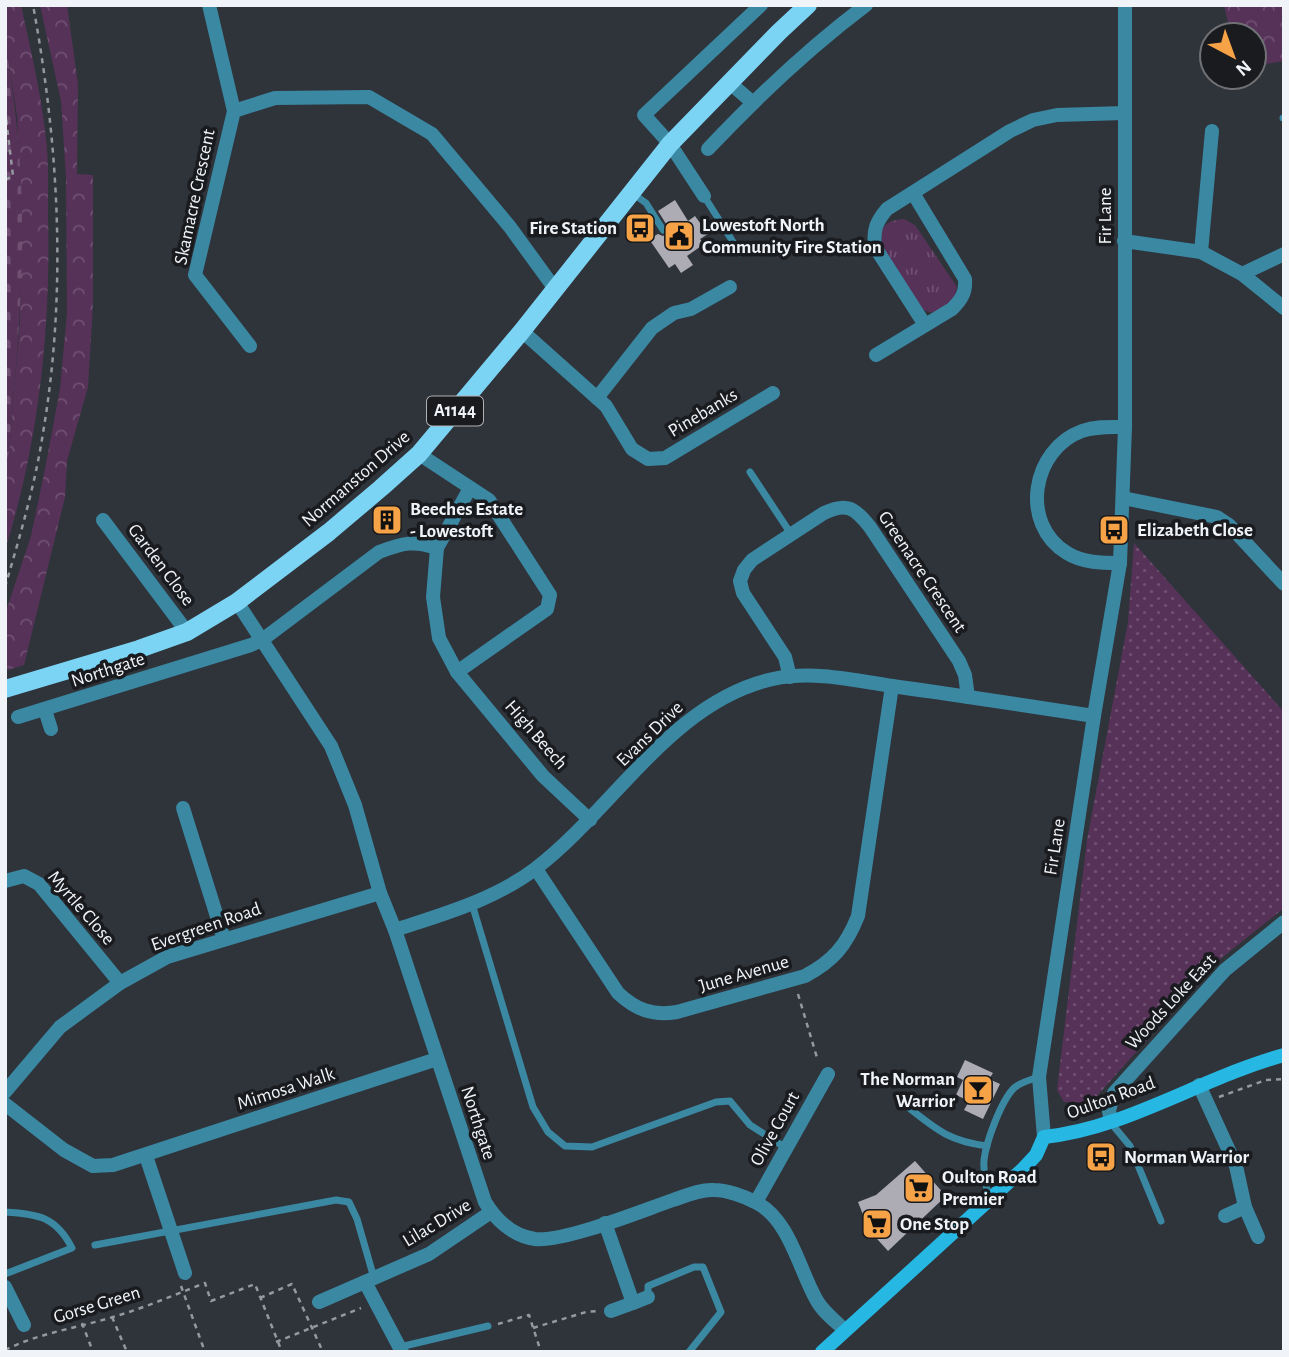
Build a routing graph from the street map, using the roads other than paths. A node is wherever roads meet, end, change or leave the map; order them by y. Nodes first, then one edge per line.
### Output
1 (209, 5) edge
2 (761, 5) edge
3 (808, 5) edge
4 (866, 5) edge
5 (1125, 5) edge
6 (730, 83) junction
7 (752, 102) junction
8 (234, 111) junction
9 (1124, 113) junction
10 (1212, 131) dead end
11 (670, 144) junction
12 (708, 149) dead end
13 (632, 192) junction
14 (913, 193) junction
15 (704, 196) joint
16 (663, 230) dead end
17 (1124, 242) junction
18 (1201, 252) junction
19 (740, 254) dead end
20 (1284, 254) edge
21 (1242, 274) junction
22 (730, 287) dead end
23 (555, 289) junction
24 (1284, 308) edge
25 (925, 325) junction
26 (522, 331) junction
27 (250, 346) dead end
28 (877, 355) dead end
29 (774, 393) dead end
30 (597, 398) junction
31 (1125, 427) junction
32 (419, 454) junction
33 (750, 472) dead end
34 (470, 488) junction
35 (1123, 498) junction
36 (103, 520) dead end
37 (791, 535) junction
38 (437, 548) junction
39 (1120, 563) junction
40 (1284, 584) edge
41 (237, 602) junction
42 (187, 632) junction
43 (261, 640) junction
44 (457, 672) junction
45 (790, 677) junction
46 (891, 686) junction
47 (5, 690) edge
48 (968, 697) junction
49 (46, 710) junction
50 (1094, 716) junction
51 (18, 718) dead end
52 (51, 729) dead end
53 (183, 808) dead end
54 (590, 820) junction
55 (536, 869) junction
56 (5, 881) edge
57 (380, 893) junction
58 (472, 904) junction
59 (1284, 922) edge
60 (395, 930) junction
61 (224, 939) junction
62 (120, 983) junction
63 (1284, 1055) edge
64 (437, 1059) junction
65 (828, 1074) road end
66 (1039, 1077) junction
67 (1199, 1085) junction
68 (5, 1092) edge
69 (5, 1104) edge
70 (909, 1108) dead end
71 (1111, 1122) junction
72 (1044, 1137) junction
73 (987, 1146) junction
74 (787, 1148) junction
75 (146, 1156) junction
76 (989, 1199) junction
77 (756, 1202) junction
78 (1245, 1207) junction
79 (5, 1212) edge
80 (491, 1212) junction
81 (1225, 1216) dead end
82 (1161, 1221) dead end
83 (605, 1223) junction
84 (171, 1231) junction
85 (1258, 1237) dead end
86 (95, 1245) dead end
87 (185, 1273) road end
88 (5, 1274) edge
89 (369, 1280) junction
90 (5, 1287) edge
91 (648, 1297) joint
92 (319, 1302) dead end
93 (633, 1303) junction
94 (611, 1311) road end
95 (24, 1325) dead end
96 (486, 1327) road end
97 (845, 1330) junction
98 (401, 1350) edge
99 (689, 1352) edge
100 (822, 1352) edge

1 - 8 street
2 - 11 street
3 - 6 main road, Normanston Drive / A1144
4 - 7 street
5 - 9 street, Fir Lane
6 - 7 street
6 - 11 main road, Normanston Drive / A1144
7 - 12 street
8 - 23 street, Skamacre Crescent
8 - 27 street, Skamacre Crescent
9 - 14 street
9 - 17 street, Fir Lane
10 - 18 street
11 - 13 main road, Normanston Drive / A1144
11 - 15 street
13 - 16 lane
13 - 23 main road, Normanston Drive / A1144
14 - 25 street
14 - 25 street
15 - 19 lane
17 - 18 street
17 - 31 street, Fir Lane
18 - 21 street
20 - 21 street
21 - 24 street
22 - 30 street
23 - 26 main road, Normanston Drive / A1144
25 - 28 street
26 - 30 street, Pinebanks
26 - 32 main road, Normanston Drive / A1144
29 - 30 street, Pinebanks
31 - 35 street, Fir Lane
31 - 39 street
32 - 34 street
32 - 41 main road, Normanston Drive / A1144
33 - 37 lane
34 - 38 street, High Beech
34 - 44 street
35 - 39 street, Fir Lane
35 - 40 street
36 - 42 street, Garden Close
37 - 45 street, Greenacre Crescent
37 - 48 street, Greenacre Crescent
38 - 43 street, Northgate
38 - 44 street, High Beech
39 - 50 street, Fir Lane
41 - 42 main road, Normanston Drive / A1144
41 - 43 street, Northgate
42 - 47 main road, Normanston Drive / A1144
43 - 49 street, Northgate
43 - 57 street, Northgate
44 - 54 street, High Beech
45 - 46 street, Evans Drive
45 - 54 street, Evans Drive
46 - 48 street, Evans Drive
46 - 55 street, June Avenue
48 - 50 street, Evans Drive
49 - 51 street, Northgate
49 - 52 street
50 - 66 street, Fir Lane
53 - 61 street
54 - 55 street, Evans Drive
55 - 58 street, Evans Drive
56 - 62 street, Myrtle Close
57 - 60 street, Northgate
57 - 61 street, Evergreen Road
58 - 60 street, Evans Drive
58 - 74 lane
59 - 71 street, Woods Loke East
60 - 64 street, Northgate
61 - 62 street, Evergreen Road
62 - 68 street, Evergreen Road
63 - 67 main road, Oulton Road
64 - 75 street, Mimosa Walk
64 - 80 street, Northgate
65 - 74 street, Olive Court
66 - 72 street, Fir Lane
66 - 73 lane
67 - 71 main road, Oulton Road
67 - 78 street
69 - 75 street, Mimosa Walk
70 - 73 lane
71 - 72 main road, Oulton Road
71 - 82 lane
72 - 76 main road
73 - 76 lane
74 - 77 street, Olive Court
75 - 84 street
76 - 97 main road
77 - 83 street, Northgate
77 - 97 street, Northgate
78 - 81 street
78 - 85 street
79 - 88 lane
80 - 83 street, Northgate
80 - 89 street, Lilac Drive
83 - 93 street
84 - 86 lane
84 - 87 street
84 - 89 lane
89 - 92 street, Lilac Drive
89 - 98 street
90 - 95 street
91 - 93 street
91 - 99 lane
93 - 94 street
96 - 98 lane
97 - 100 main road

